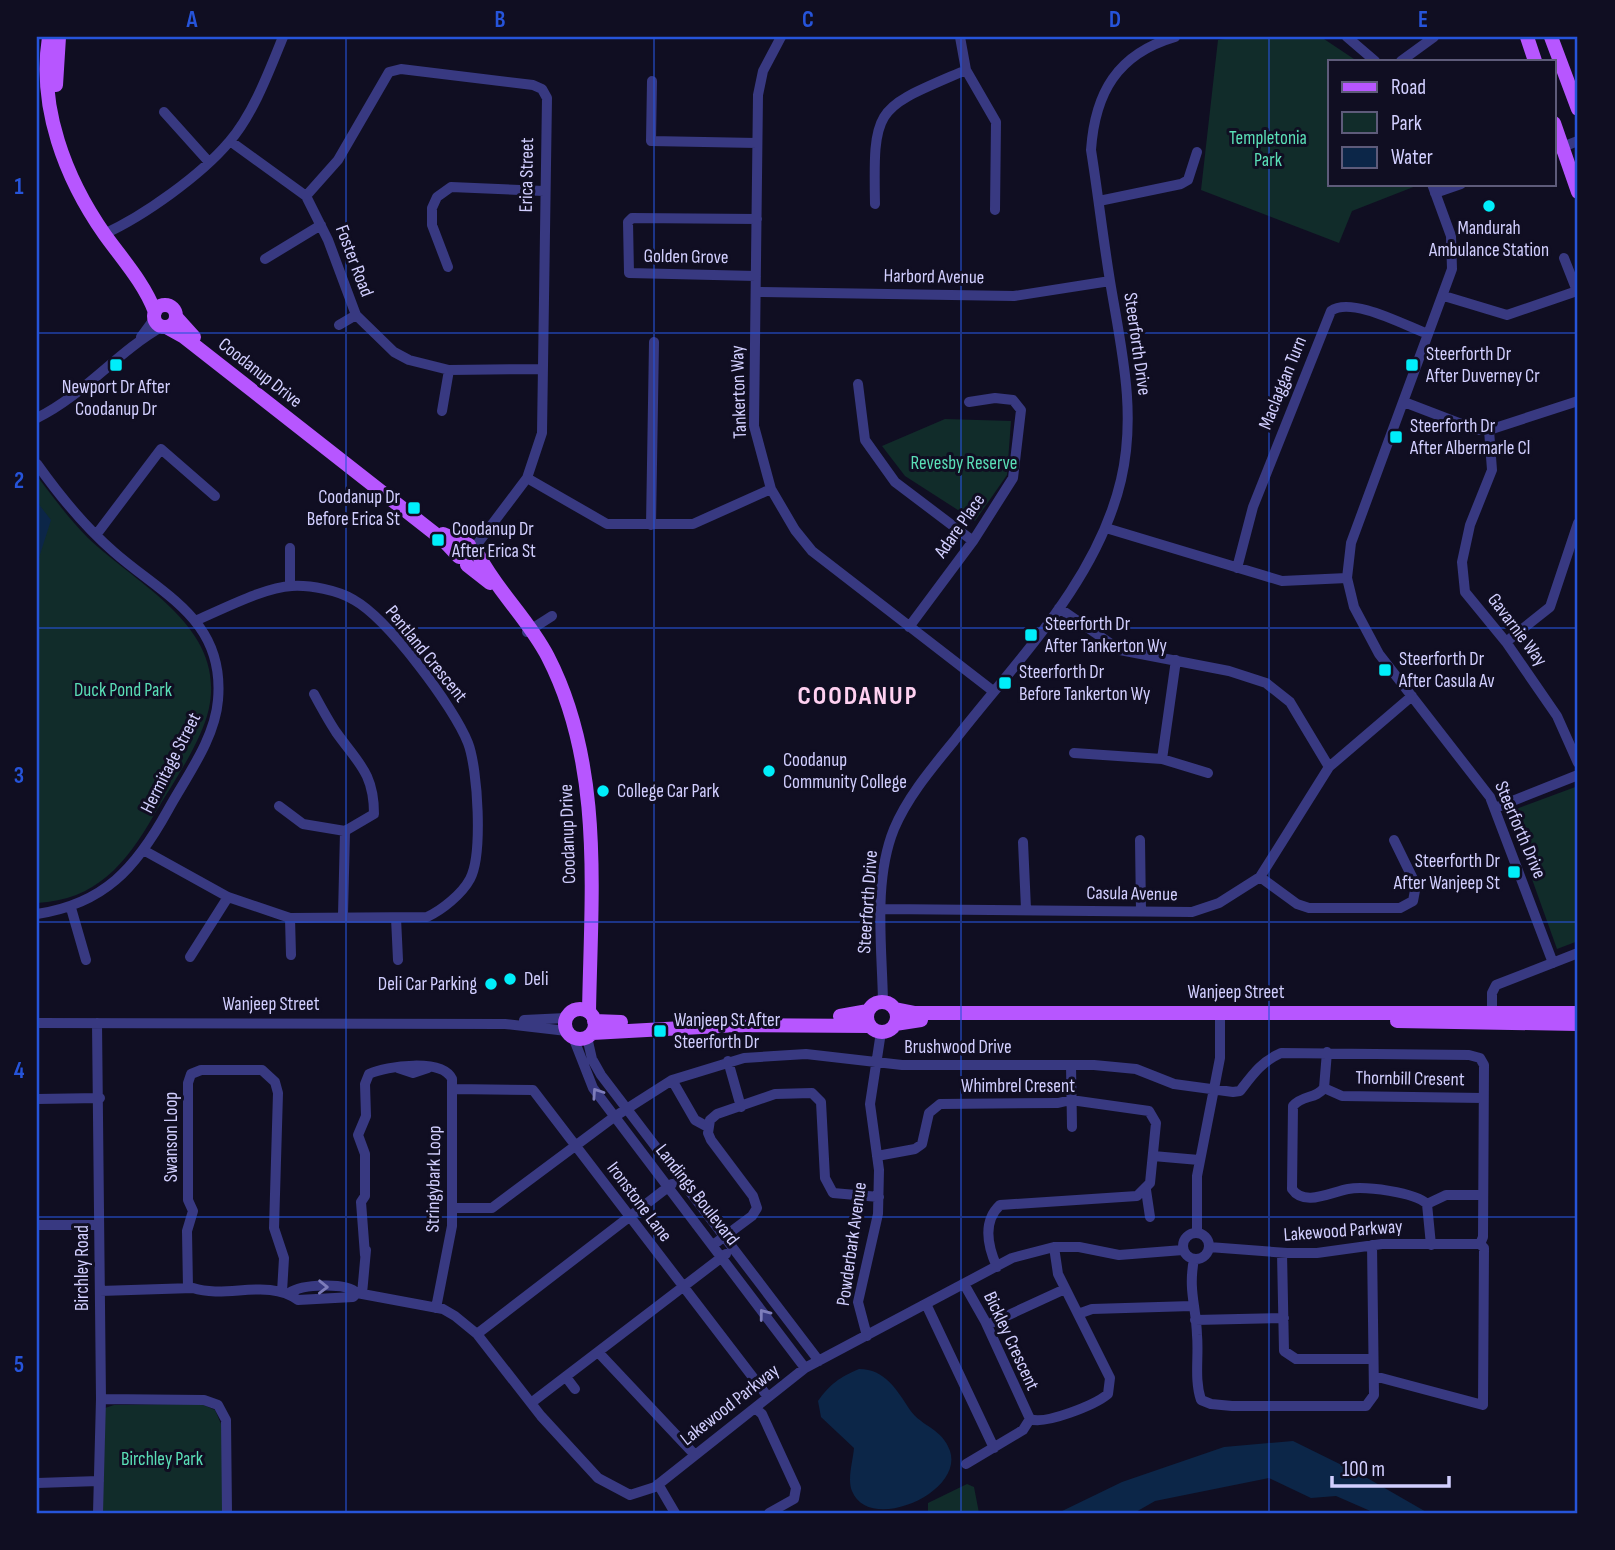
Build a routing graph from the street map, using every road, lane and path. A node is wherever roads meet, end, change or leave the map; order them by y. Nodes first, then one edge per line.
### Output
1 (49, 37) edge
2 (60, 37) edge
3 (283, 37) edge
4 (779, 37) edge
5 (960, 37) edge
6 (1174, 37) edge
7 (1347, 37) edge
8 (1434, 37) edge
9 (1527, 37) edge
10 (1551, 37) edge
11 (1374, 60) edge
12 (1402, 60) edge
13 (1535, 60) edge
14 (966, 70) junction
15 (652, 81) dead end
16 (1578, 109) edge
17 (164, 112) dead end
18 (230, 141) junction
19 (1578, 141) edge
20 (757, 143) junction
21 (1558, 148) edge
22 (1197, 152) dead end
23 (65, 155) junction
24 (208, 161) junction
25 (1433, 188) edge
26 (544, 191) junction
27 (1578, 192) edge
28 (306, 196) junction
29 (1099, 201) junction
30 (875, 204) dead end
31 (995, 210) dead end
32 (757, 219) junction
33 (321, 225) junction
34 (107, 233) junction
35 (1564, 258) dead end
36 (265, 259) dead end
37 (448, 267) dead end
38 (756, 276) junction
39 (1110, 281) junction
40 (755, 292) junction
41 (1444, 296) junction
42 (356, 315) junction
43 (163, 318) junction
44 (339, 325) dead end
45 (1428, 334) junction
46 (654, 342) dead end
47 (543, 369) junction
48 (449, 370) junction
49 (858, 384) dead end
50 (969, 401) dead end
51 (1578, 401) edge
52 (1404, 402) junction
53 (442, 411) dead end
54 (37, 418) edge
55 (1489, 430) junction
56 (37, 464) edge
57 (527, 478) junction
58 (771, 489) junction
59 (215, 496) dead end
60 (1578, 523) edge
61 (651, 525) junction
62 (1106, 528) junction
63 (96, 536) junction
64 (973, 541) junction
65 (290, 548) dead end
66 (470, 554) junction
67 (1237, 568) junction
68 (1347, 578) junction
69 (290, 586) junction
70 (1059, 608) junction
71 (552, 616) dead end
72 (197, 620) junction
73 (909, 627) junction
74 (529, 630) junction
75 (1506, 642) junction
76 (1176, 660) junction
77 (993, 691) junction
78 (314, 694) dead end
79 (1412, 696) junction
80 (1074, 753) dead end
81 (1162, 759) junction
82 (1578, 763) edge
83 (1329, 767) junction
84 (1208, 773) dead end
85 (1578, 775) edge
86 (279, 806) dead end
87 (1495, 808) junction
88 (345, 831) junction
89 (1394, 840) dead end
90 (1140, 841) dead end
91 (1023, 842) dead end
92 (145, 850) junction
93 (1260, 877) junction
94 (228, 897) junction
95 (72, 908) junction
96 (882, 909) junction
97 (1026, 909) junction
98 (1141, 911) junction
99 (37, 914) edge
100 (343, 915) junction
101 (290, 918) junction
102 (396, 918) junction
103 (1578, 953) edge
104 (291, 955) dead end
105 (190, 957) dead end
106 (86, 960) dead end
107 (398, 960) dead end
108 (1553, 963) junction
109 (889, 1005) junction
110 (868, 1011) junction
111 (1578, 1013) edge
112 (1220, 1014) junction
113 (1492, 1018) junction
114 (37, 1023) edge
115 (97, 1023) junction
116 (895, 1024) junction
117 (1578, 1024) edge
118 (581, 1025) junction
119 (875, 1029) junction
120 (1327, 1052) junction
121 (728, 1061) junction
122 (876, 1063) junction
123 (1071, 1065) junction
124 (672, 1080) junction
125 (1324, 1088) junction
126 (452, 1089) junction
127 (1213, 1091) junction
128 (100, 1098) junction
129 (1483, 1098) junction
130 (37, 1099) edge
131 (1071, 1100) junction
132 (741, 1107) junction
133 (626, 1108) junction
134 (614, 1117) junction
135 (708, 1127) junction
136 (1072, 1127) dead end
137 (575, 1146) junction
138 (877, 1156) junction
139 (1153, 1156) junction
140 (1199, 1160) junction
141 (680, 1178) junction
142 (668, 1187) junction
143 (1146, 1190) junction
144 (1483, 1195) junction
145 (879, 1197) junction
146 (1427, 1203) junction
147 (453, 1208) junction
148 (629, 1217) junction
149 (1150, 1217) dead end
150 (37, 1225) edge
151 (99, 1225) junction
152 (1197, 1233) junction
153 (725, 1237) junction
154 (1480, 1244) junction
155 (713, 1245) junction
156 (1372, 1245) junction
157 (1431, 1245) junction
158 (1054, 1247) junction
159 (1209, 1247) junction
160 (733, 1248) junction
161 (1183, 1250) junction
162 (1282, 1254) junction
163 (722, 1257) junction
164 (1194, 1259) junction
165 (997, 1267) junction
166 (964, 1284) junction
167 (682, 1287) junction
168 (188, 1289) junction
169 (1066, 1289) junction
170 (100, 1291) junction
171 (285, 1292) junction
172 (360, 1294) junction
173 (926, 1304) junction
174 (1192, 1306) junction
175 (436, 1308) junction
176 (1078, 1314) junction
177 (1284, 1318) junction
178 (1195, 1320) junction
179 (987, 1325) junction
180 (477, 1334) junction
181 (867, 1336) junction
182 (598, 1352) junction
183 (1373, 1359) junction
184 (819, 1361) junction
185 (805, 1368) junction
186 (1374, 1376) junction
187 (566, 1377) junction
188 (575, 1389) dead end
189 (768, 1397) junction
190 (101, 1399) junction
191 (531, 1403) junction
192 (755, 1408) junction
193 (1030, 1419) junction
194 (994, 1448) junction
195 (695, 1455) junction
196 (966, 1464) dead end
197 (99, 1480) junction
198 (37, 1483) edge
199 (658, 1484) junction
200 (98, 1513) edge
201 (227, 1513) edge
202 (675, 1513) edge
203 (769, 1513) edge

1 - 23 main road, Coodanup Drive
2 - 23 main road, Coodanup Drive
3 - 18 street
4 - 20 street, Tankerton Way
5 - 14 street
6 - 29 street, Steerforth Drive
7 - 11 street
8 - 12 street
9 - 13 main road
10 - 16 main road
14 - 30 street
14 - 31 street
15 - 20 street
17 - 24 street
18 - 24 street
18 - 28 street, Foster Road
19 - 21 street
20 - 32 street, Tankerton Way
21 - 27 main road
22 - 29 street
23 - 34 main road, Coodanup Drive
24 - 34 street
25 - 41 street, Steerforth Drive
26 - 28 street, Erica Street
26 - 37 street
26 - 47 street, Erica Street
28 - 33 street, Foster Road
29 - 39 street, Steerforth Drive
32 - 38 street, Tankerton Way
32 - 38 street, Golden Grove
33 - 36 street
33 - 42 street, Foster Road
34 - 43 main road, Coodanup Drive
35 - 41 street
38 - 40 street, Tankerton Way
39 - 40 street, Harbord Avenue
39 - 62 street, Steerforth Drive
40 - 58 street, Tankerton Way
41 - 45 street, Steerforth Drive
42 - 44 street
42 - 48 street, Foster Road
43 - 54 street
43 - 66 main road, Coodanup Drive
45 - 52 street, Steerforth Drive
45 - 67 street, Maclaggan Turn
46 - 61 street
47 - 48 street, Foster Road
47 - 57 street, Erica Street
48 - 53 street
49 - 64 street
50 - 64 street, Adare Place
51 - 55 street
52 - 55 street
52 - 68 street, Steerforth Drive
55 - 75 street, Gavarnie Way
56 - 63 street, Hermitage Street
57 - 61 street
57 - 66 street, Erica Street
58 - 61 street
58 - 73 street, Tankerton Way
59 - 63 street
60 - 75 street
62 - 67 street
62 - 70 street, Steerforth Drive
63 - 72 street, Hermitage Street
64 - 73 street, Adare Place
65 - 69 street
66 - 74 main road, Coodanup Drive
67 - 68 street
68 - 79 street, Steerforth Drive
69 - 72 street, Pentland Crescent
69 - 102 street, Pentland Crescent
70 - 76 street
70 - 77 street, Steerforth Drive
71 - 74 street
72 - 92 street, Hermitage Street
73 - 77 street, Tankerton Way
74 - 118 main road, Coodanup Drive
75 - 82 street, Gavarnie Way
76 - 81 street
76 - 83 street
77 - 96 street, Steerforth Drive
78 - 88 street
79 - 83 street, Casula Avenue
79 - 87 street, Steerforth Drive
80 - 81 street
81 - 84 street
83 - 93 street, Casula Avenue
85 - 87 street
86 - 88 street
87 - 108 street, Steerforth Drive
88 - 100 street
89 - 93 street
90 - 98 street
91 - 97 street
92 - 94 street, Pentland Crescent
92 - 95 street, Hermitage Street
93 - 98 street, Casula Avenue
94 - 101 street, Pentland Crescent
94 - 105 street
95 - 99 street, Hermitage Street
95 - 106 street
96 - 97 street, Casula Avenue
96 - 109 street, Steerforth Drive
97 - 98 street, Casula Avenue
100 - 101 street, Pentland Crescent
100 - 102 street, Pentland Crescent
101 - 104 street
102 - 107 street
103 - 108 street
108 - 113 street
109 - 110 main road
109 - 112 main road, Wanjeep Street
109 - 116 main road
110 - 118 main road, Wanjeep Street
110 - 119 main road
111 - 113 main road, Wanjeep Street
112 - 113 main road, Wanjeep Street
112 - 116 main road, Wanjeep Street
112 - 127 street
113 - 117 main road, Wanjeep Street
114 - 115 street, Wanjeep Street
115 - 118 street, Wanjeep Street
115 - 128 street, Birchley Road
116 - 119 main road
118 - 119 main road, Wanjeep Street
118 - 133 street, Landings Boulevard
134 -> 118 street, Landings Boulevard
119 - 122 street, Powderbark Avenue
120 - 125 street
120 - 127 street, Brushwood Drive
120 - 129 street, Brushwood Drive
121 - 122 street, Brushwood Drive
121 - 124 street, Brushwood Drive
121 - 132 street
122 - 123 street, Brushwood Drive
122 - 138 street, Powderbark Avenue
123 - 127 street, Brushwood Drive
123 - 131 street
124 - 133 street, Brushwood Drive
124 - 135 street
125 - 129 street, Thornbill Cresent
125 - 146 street
126 - 137 street, Ironstone Lane
126 - 147 street, Stringybark Loop
126 - 172 street
127 - 140 street
128 - 130 street
128 - 151 street, Birchley Road
129 - 144 street
131 - 136 street
131 - 138 street, Whimbrel Cresent
131 - 139 street, Whimbrel Cresent
132 - 135 street
132 - 145 street
133 - 134 street, Brushwood Drive
133 - 141 street, Landings Boulevard
134 - 137 street, Brushwood Drive
134 - 142 street, Landings Boulevard
135 - 153 street
137 - 147 street, Brushwood Drive
137 - 148 street, Ironstone Lane
138 - 145 street, Powderbark Avenue
139 - 140 street
139 - 143 street, Whimbrel Cresent
140 - 152 street
141 - 142 street
141 - 153 street, Landings Boulevard
142 - 148 street
142 - 155 street, Landings Boulevard
143 - 149 street, Whimbrel Cresent
143 - 165 street
144 - 146 street
144 - 154 street
145 - 181 street, Powderbark Avenue
146 - 157 street
147 - 175 street, Stringybark Loop
148 - 167 street, Ironstone Lane
148 - 180 street
150 - 151 street
151 - 170 street, Birchley Road
152 - 159 street
152 - 161 street
153 - 155 street
153 - 160 street, Landings Boulevard
154 - 157 street, Lakewood Parkway
154 - 186 street
155 - 163 street, Landings Boulevard
156 - 157 street, Lakewood Parkway
156 - 162 street, Lakewood Parkway
156 - 183 street
158 - 161 street, Lakewood Parkway
158 - 165 street, Lakewood Parkway
158 - 169 street, Bickley Crescent
159 - 162 street, Lakewood Parkway
159 - 164 street
160 - 163 street
160 - 184 street, Landings Boulevard
161 - 164 street
162 - 177 street
163 - 167 street
185 -> 163 street, Landings Boulevard
164 - 174 street
165 - 166 street, Lakewood Parkway
166 - 173 street, Lakewood Parkway
166 - 179 street, Bickley Crescent
167 - 182 street
167 - 189 street, Ironstone Lane
168 - 170 street, Lakewood Parkway
168 - 171 street, Lakewood Parkway
168 - 171 street, Swanson Loop
169 - 176 street, Bickley Crescent
169 - 179 street
170 - 190 street, Birchley Road
171 - 172 street, Lakewood Parkway
172 - 175 street, Lakewood Parkway
173 - 181 street, Lakewood Parkway
173 - 194 street
174 - 176 street
174 - 178 street
175 - 180 street, Lakewood Parkway
176 - 193 street, Bickley Crescent
177 - 178 street
177 - 183 street
178 - 186 street
179 - 193 street, Bickley Crescent
180 - 191 street, Lakewood Parkway
181 - 184 street, Lakewood Parkway
182 - 187 street
182 - 195 street
183 - 186 street
184 - 185 street, Lakewood Parkway
185 - 189 street, Lakewood Parkway
187 - 188 street
187 - 191 street
189 - 192 street, Lakewood Parkway
190 - 197 street, Birchley Road
190 - 201 street
191 - 199 street, Lakewood Parkway
192 - 195 street, Lakewood Parkway
192 - 203 street
193 - 194 street
194 - 196 street
195 - 199 street, Lakewood Parkway
197 - 198 street
197 - 200 street, Birchley Road
199 - 202 street

